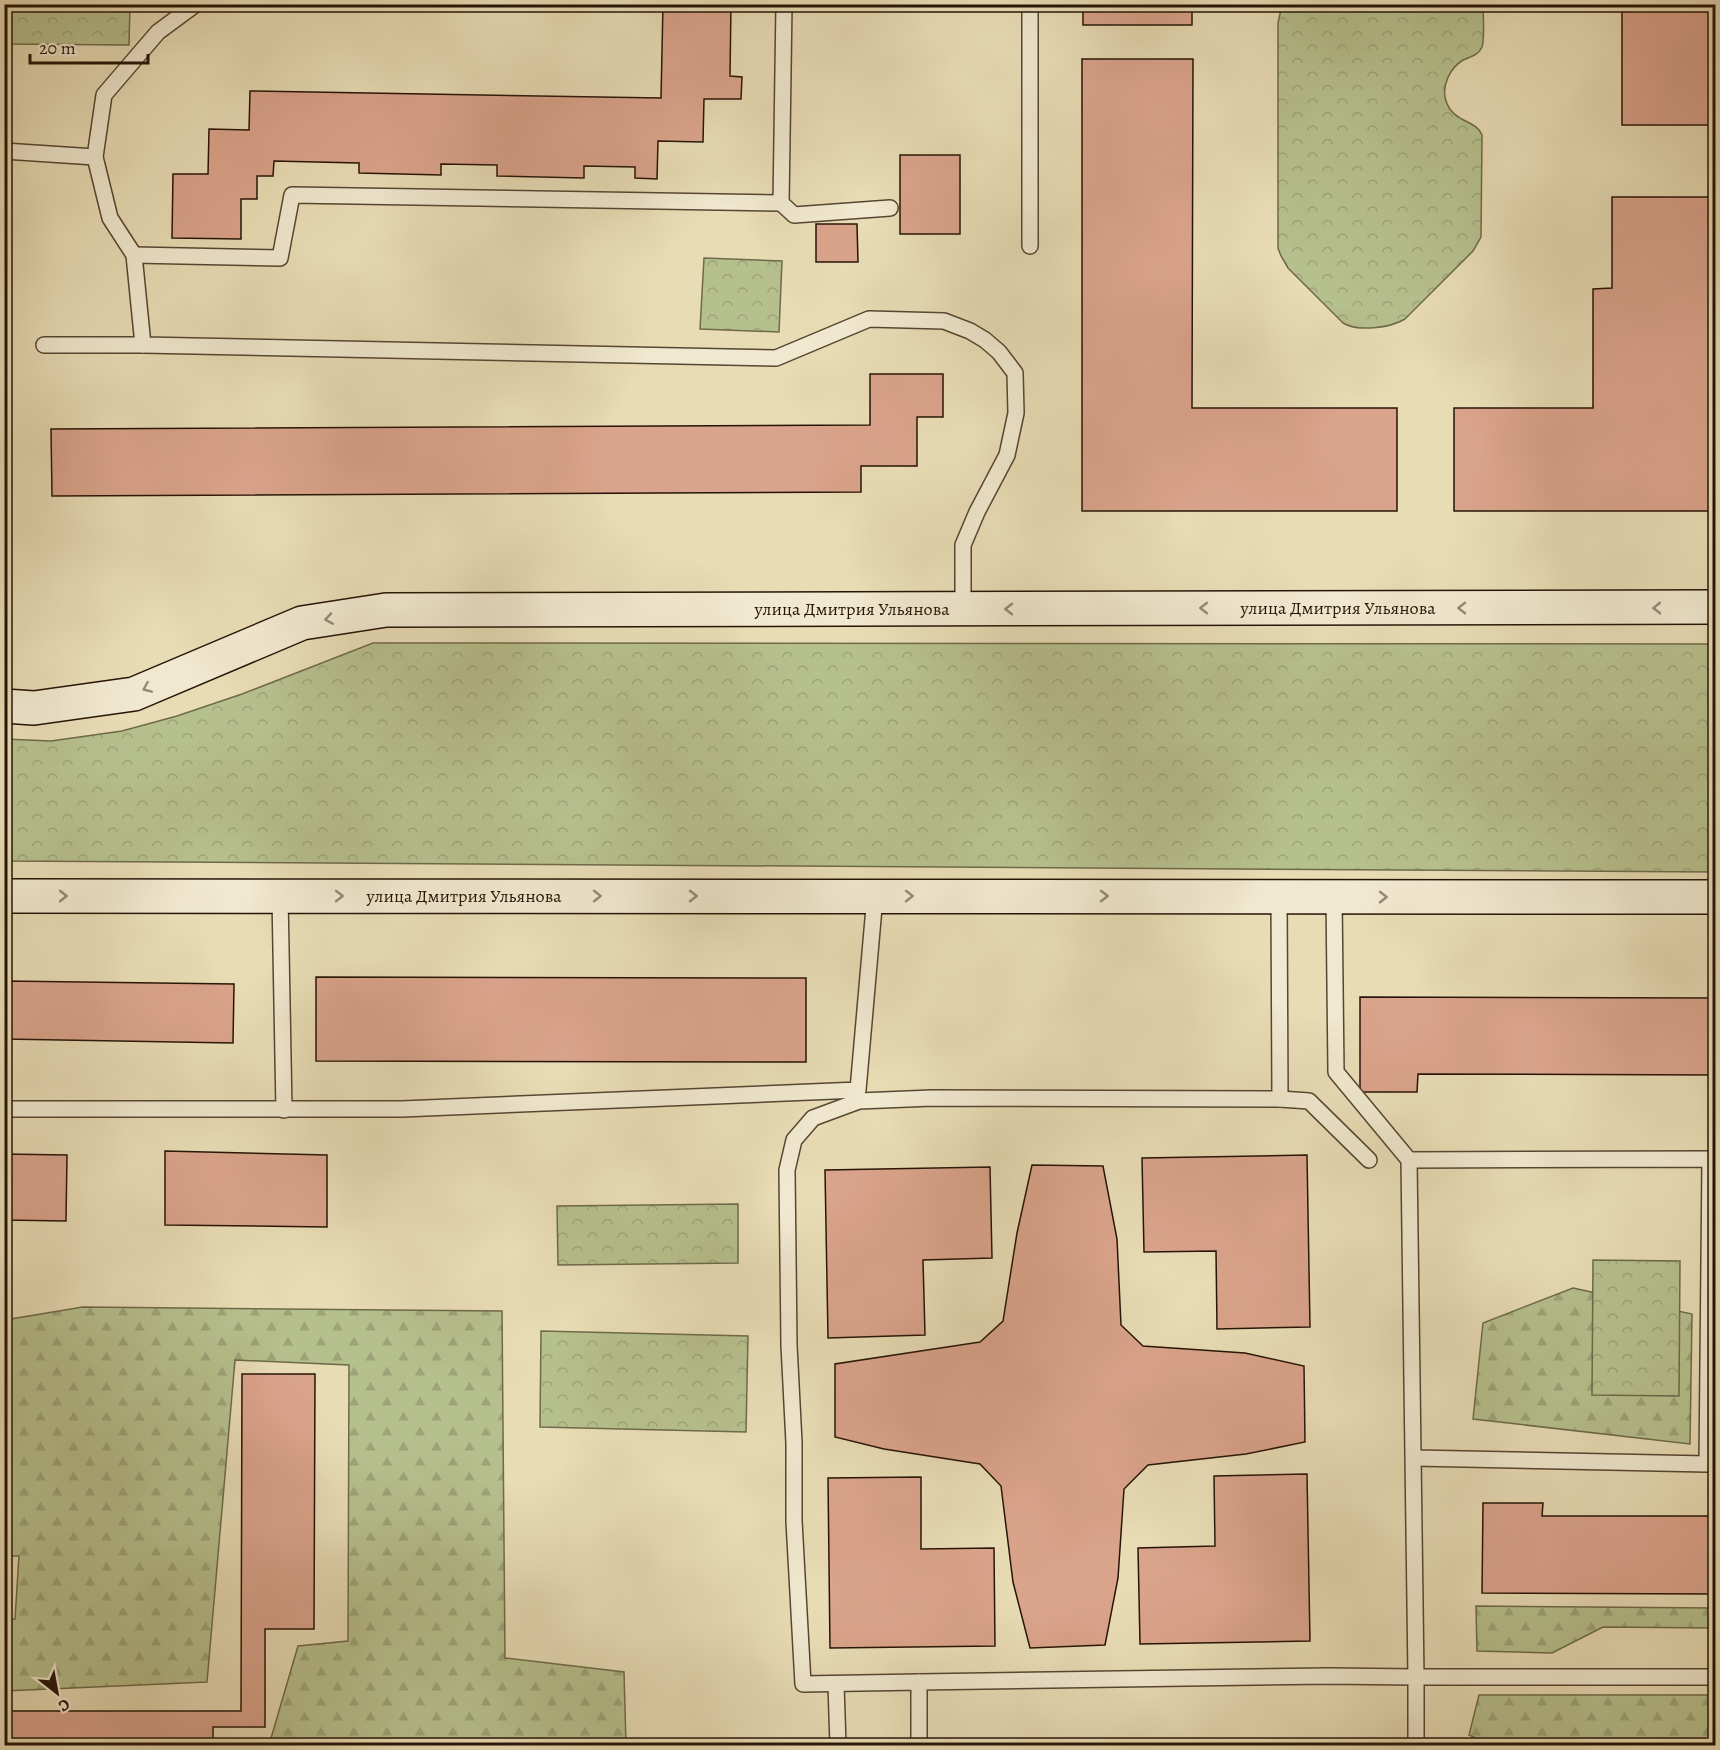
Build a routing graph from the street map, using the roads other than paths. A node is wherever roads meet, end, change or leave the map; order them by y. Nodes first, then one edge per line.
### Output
1 (196, 4) edge
2 (784, 4) edge
3 (1030, 4) edge
4 (4, 151) edge
5 (95, 157) junction
6 (781, 203) junction
7 (890, 208) dead end
8 (1030, 246) dead end
9 (134, 255) junction
10 (44, 345) dead end
11 (143, 345) junction
12 (1716, 607) edge
13 (963, 609) junction
14 (4, 706) edge
15 (4, 896) edge
16 (280, 896) junction
17 (875, 896) junction
18 (1279, 897) junction
19 (1334, 897) junction
20 (1716, 897) edge
21 (1280, 1099) junction
22 (4, 1108) edge
23 (284, 1110) junction
24 (1369, 1160) dead end
25 (1409, 1160) junction
26 (1712, 1291) edge
27 (1414, 1458) junction
28 (1416, 1677) junction
29 (1716, 1677) edge
30 (919, 1682) junction
31 (836, 1683) junction
32 (838, 1746) edge
33 (920, 1746) edge
34 (1416, 1746) edge

1 - 5 lane
2 - 6 lane
3 - 8 lane
4 - 5 lane
5 - 9 lane
6 - 7 lane
6 - 9 lane
9 - 11 lane
10 - 11 lane
11 - 13 lane
12 -> 13 main road, улица Дмитрия Ульянова
13 -> 14 main road, улица Дмитрия Ульянова
15 -> 16 main road, улица Дмитрия Ульянова
16 -> 17 main road, улица Дмитрия Ульянова
16 - 23 lane
17 -> 18 main road, улица Дмитрия Ульянова
17 - 23 lane
18 - 19 main road, улица Дмитрия Ульянова
18 - 21 lane
19 -> 20 main road, улица Дмитрия Ульянова
19 - 25 lane
21 - 24 lane
21 - 31 lane
22 - 23 lane
25 - 26 lane
25 - 27 lane
26 - 27 lane
27 - 28 lane
28 - 29 lane
28 - 30 lane
28 - 34 lane
30 - 31 lane
30 - 33 lane
31 - 32 lane

